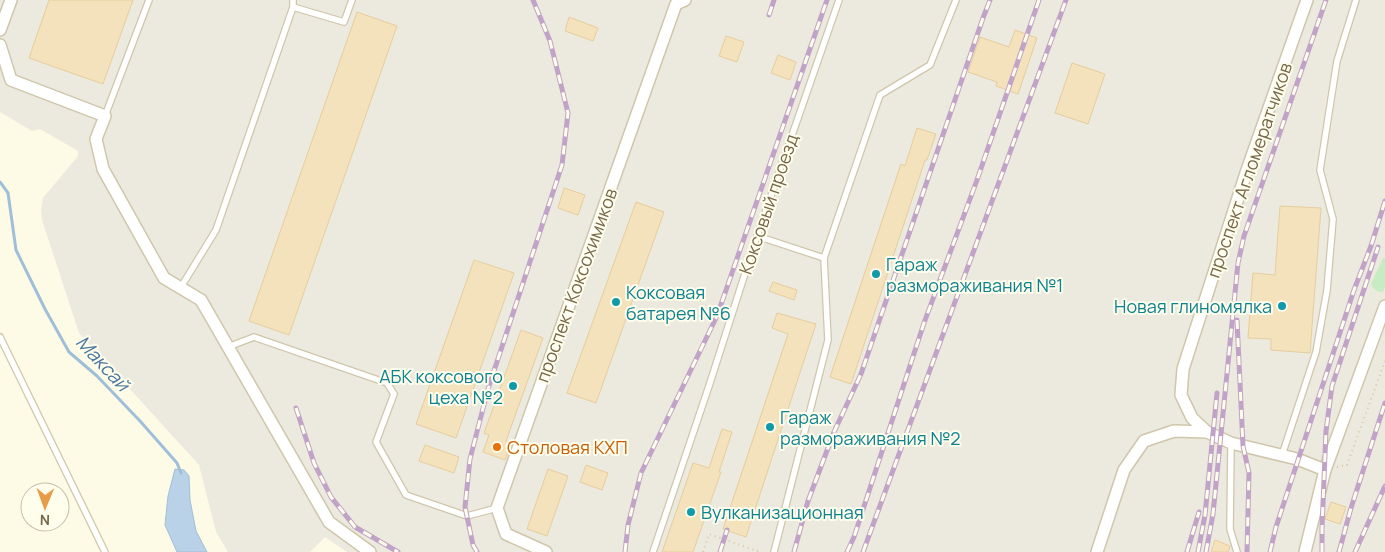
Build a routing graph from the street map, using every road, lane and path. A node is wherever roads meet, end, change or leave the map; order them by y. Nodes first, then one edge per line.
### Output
1 (11, 0) edge
2 (149, 0) edge
3 (292, 0) edge
4 (352, 0) edge
5 (685, 0) edge
6 (839, 0) edge
7 (956, 0) edge
8 (1307, 0) edge
9 (1356, 0) edge
10 (293, 7) junction
11 (0, 30) edge
12 (0, 45) edge
13 (5, 80) edge
14 (104, 116) junction
15 (756, 236) junction
16 (824, 258) junction
17 (181, 287) junction
18 (1385, 306) edge
19 (0, 337) edge
20 (228, 347) junction
21 (1385, 361) edge
22 (1207, 432) junction
23 (1231, 443) junction
24 (1282, 455) junction
25 (1325, 470) junction
26 (497, 508) junction
27 (105, 552) edge
28 (370, 552) edge
29 (546, 552) edge
30 (653, 552) edge
31 (703, 552) edge
32 (760, 552) edge
33 (774, 552) edge
34 (1097, 552) edge
35 (1237, 552) edge
36 (1305, 552) edge

1 - 11 street
2 - 14 lane
3 - 10 lane
4 - 10 lane
5 - 26 street, проспект Коксохимиков
6 - 15 lane, Коксовый проезд
7 - 16 lane
8 - 22 street, проспект Агломератчиков
9 - 24 lane
10 - 17 lane
12 - 13 street
13 - 14 street
14 - 17 street
15 - 16 lane
15 - 30 lane, Коксовый проезд
16 - 33 lane
17 - 20 street
18 - 25 street
19 - 27 lane
20 - 26 lane
20 - 28 street
21 - 25 path
22 - 23 street
22 - 34 street
23 - 24 street
23 - 35 lane
24 - 25 street
25 - 36 street
26 - 29 street
31 - 32 path

